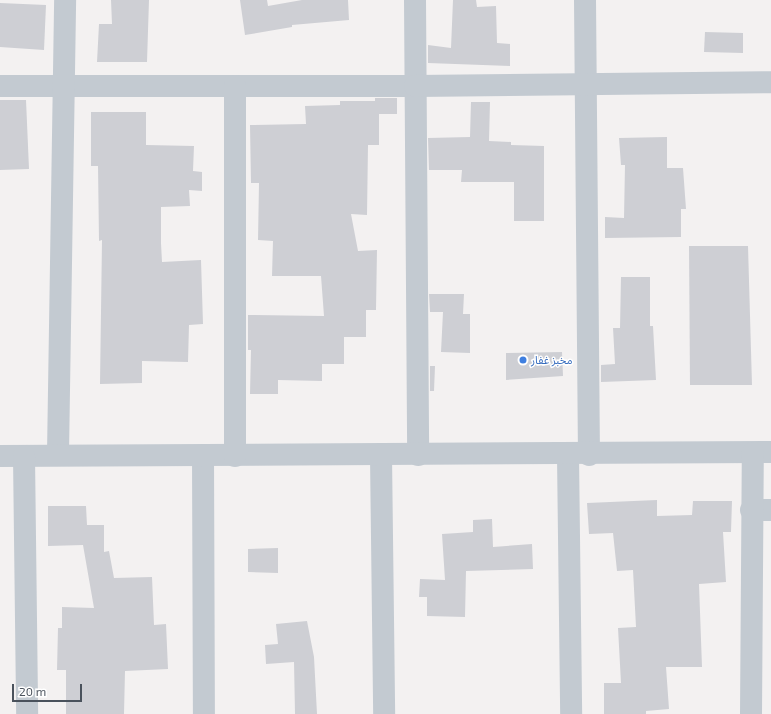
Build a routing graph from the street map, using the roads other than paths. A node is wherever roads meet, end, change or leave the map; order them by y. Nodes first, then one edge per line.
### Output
1 (65, 0) edge
2 (415, 0) edge
3 (585, 0) edge
4 (771, 82) edge
5 (585, 84) junction
6 (0, 86) edge
7 (66, 86) junction
8 (235, 86) junction
9 (415, 86) junction
10 (762, 453) edge
11 (58, 454) junction
12 (203, 455) junction
13 (381, 455) junction
14 (418, 455) junction
15 (578, 455) junction
16 (0, 456) edge
17 (24, 456) junction
18 (235, 456) junction
19 (761, 510) edge
20 (27, 714) edge
21 (204, 714) edge
22 (384, 714) edge
23 (571, 714) edge
24 (751, 714) edge

1 - 7 street
2 - 9 street
3 - 5 street
4 - 5 street
5 - 9 street
5 - 15 street
6 - 7 street
7 - 8 street
7 - 11 street
8 - 9 street
8 - 18 street
9 - 14 street
10 - 15 street
10 - 19 street
11 - 12 street
11 - 17 street
12 - 18 street
12 - 21 street
13 - 14 street
13 - 18 street
13 - 22 street
14 - 15 street
15 - 23 street
16 - 17 street
17 - 20 street
19 - 24 street

